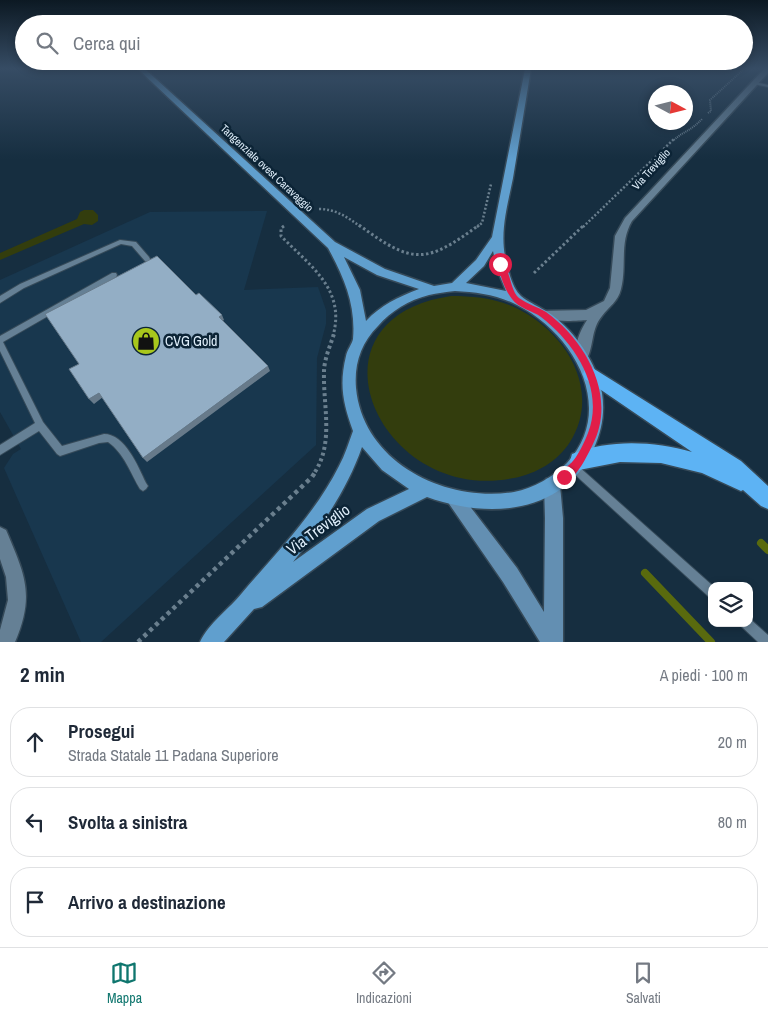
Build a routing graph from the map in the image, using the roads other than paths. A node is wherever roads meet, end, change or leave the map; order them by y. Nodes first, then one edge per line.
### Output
1 (173, 99) edge
2 (522, 99) edge
3 (742, 99) edge
4 (497, 237) junction
5 (331, 245) junction
6 (148, 259) edge
7 (114, 275) dead end
8 (455, 287) junction
9 (434, 289) junction
10 (516, 299) junction
11 (0, 300) edge
12 (600, 310) junction
13 (542, 314) junction
14 (358, 340) junction
15 (0, 341) edge
16 (582, 355) junction
17 (591, 374) junction
18 (40, 425) junction
19 (361, 430) junction
20 (0, 450) edge
21 (577, 464) junction
22 (552, 485) junction
23 (143, 486) dead end
24 (427, 489) junction
25 (765, 496) edge
26 (453, 498) junction
27 (0, 536) edge
28 (708, 588) edge
29 (239, 612) junction
30 (750, 627) edge
31 (6, 642) edge
32 (210, 642) edge
33 (552, 642) edge
34 (767, 642) edge

1 - 5 main road, Tangenziale ovest Caravaggio
2 - 4 main road
3 - 12 street, Via Treviglio
4 - 8 main road
4 - 10 main road
5 - 9 main road, Tangenziale ovest Caravaggio
5 - 14 main road, Tangenziale ovest Caravaggio
6 - 11 lane
7 - 15 lane
8 - 9 main road
8 - 10 main road
9 - 14 main road
10 - 13 main road
12 - 13 street
12 - 16 street, Via Treviglio
13 - 16 main road
14 - 19 main road
15 - 18 lane
16 - 17 main road
17 - 21 main road
17 - 25 highway
18 - 20 lane
18 - 23 lane
19 - 24 main road
19 - 29 main road, Via Treviglio
21 - 22 main road
21 - 25 highway
21 - 28 lane
22 - 26 main road
22 - 33 main road
24 - 26 main road
24 - 29 main road, Via Treviglio
26 - 33 main road
27 - 31 street
29 - 32 main road, Via Treviglio
30 - 34 lane

